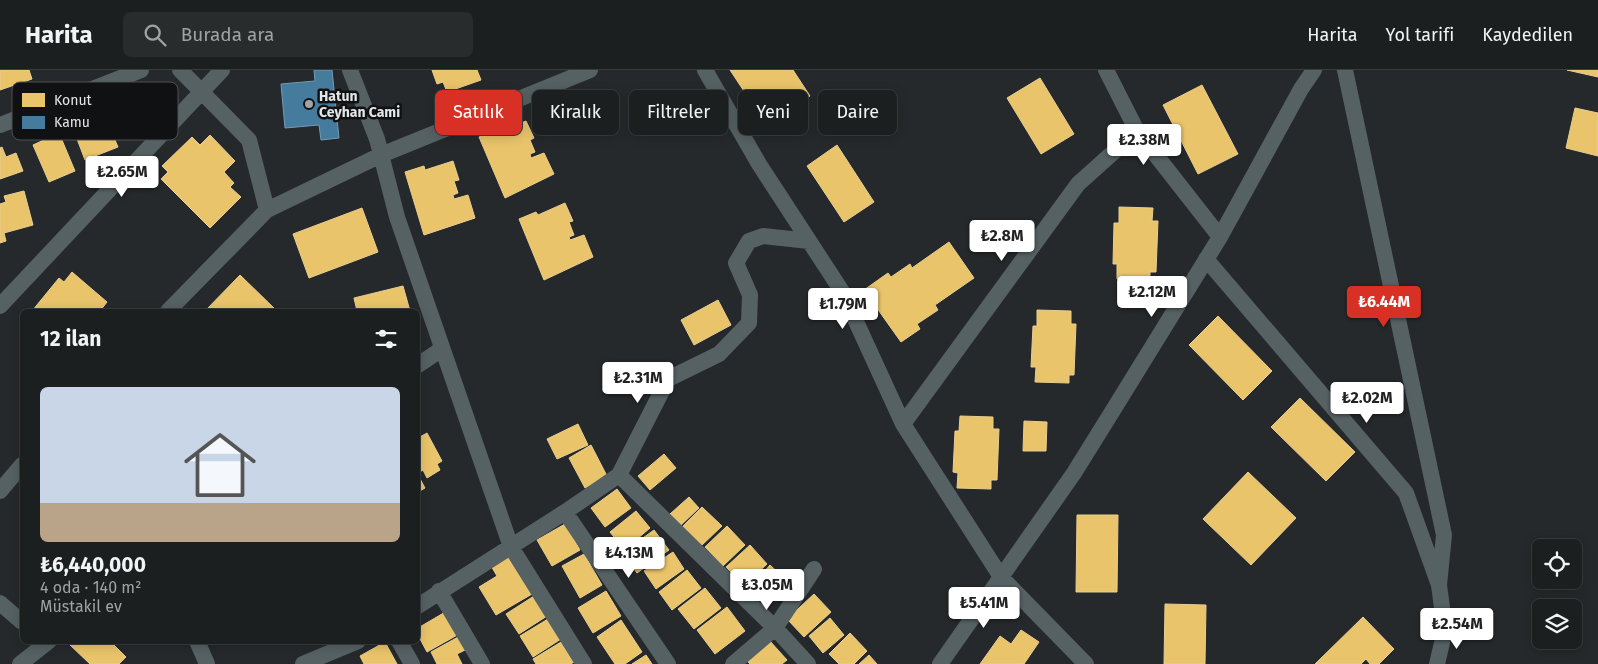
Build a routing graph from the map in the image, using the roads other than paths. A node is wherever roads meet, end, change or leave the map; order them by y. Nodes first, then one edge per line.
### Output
1 (141, 70) edge
2 (180, 70) edge
3 (222, 70) edge
4 (350, 70) edge
5 (590, 70) edge
6 (705, 70) edge
7 (1106, 70) edge
8 (1314, 70) edge
9 (1345, 70) edge
10 (110, 82) edge
11 (201, 91) junction
12 (178, 116) edge
13 (12, 120) edge
14 (0, 125) edge
15 (1137, 131) junction
16 (155, 140) edge
17 (381, 156) junction
18 (267, 210) junction
19 (1220, 237) junction
20 (809, 241) junction
21 (1206, 259) junction
22 (0, 306) edge
23 (170, 309) edge
24 (442, 348) junction
25 (420, 364) edge
26 (903, 424) junction
27 (20, 467) edge
28 (619, 475) junction
29 (0, 492) edge
30 (565, 512) junction
31 (511, 547) junction
32 (814, 569) dead end
33 (1001, 577) junction
34 (1439, 585) junction
35 (439, 591) junction
36 (0, 603) edge
37 (420, 605) edge
38 (20, 620) edge
39 (775, 628) junction
40 (45, 644) edge
41 (198, 644) edge
42 (354, 644) edge
43 (401, 644) edge
44 (338, 658) edge
45 (20, 664) edge
46 (207, 664) edge
47 (302, 664) edge
48 (412, 664) edge
49 (482, 664) edge
50 (584, 664) edge
51 (668, 664) edge
52 (733, 664) edge
53 (808, 664) edge
54 (940, 664) edge
55 (1086, 664) edge
56 (1437, 664) edge

1 - 10 street
2 - 11 street
3 - 11 street
4 - 17 street
5 - 17 street
6 - 20 street
7 - 15 street
8 - 19 street
9 - 34 street
11 - 12 street
11 - 18 street
13 - 14 street
15 - 19 street
15 - 26 street
16 - 22 street
17 - 18 street
17 - 24 street
18 - 23 street
19 - 21 street
20 - 26 street
20 - 28 street
21 - 33 street
21 - 34 street
24 - 25 street
24 - 31 street
26 - 33 street
27 - 29 street
28 - 30 street
28 - 39 street
30 - 31 street
30 - 51 street
31 - 35 street
31 - 50 street
32 - 39 street
33 - 54 street
33 - 55 street
34 - 56 street
35 - 37 street
35 - 49 street
36 - 38 street
39 - 52 street
39 - 53 street
40 - 45 street
41 - 46 street
42 - 44 street
43 - 48 street
44 - 47 street

